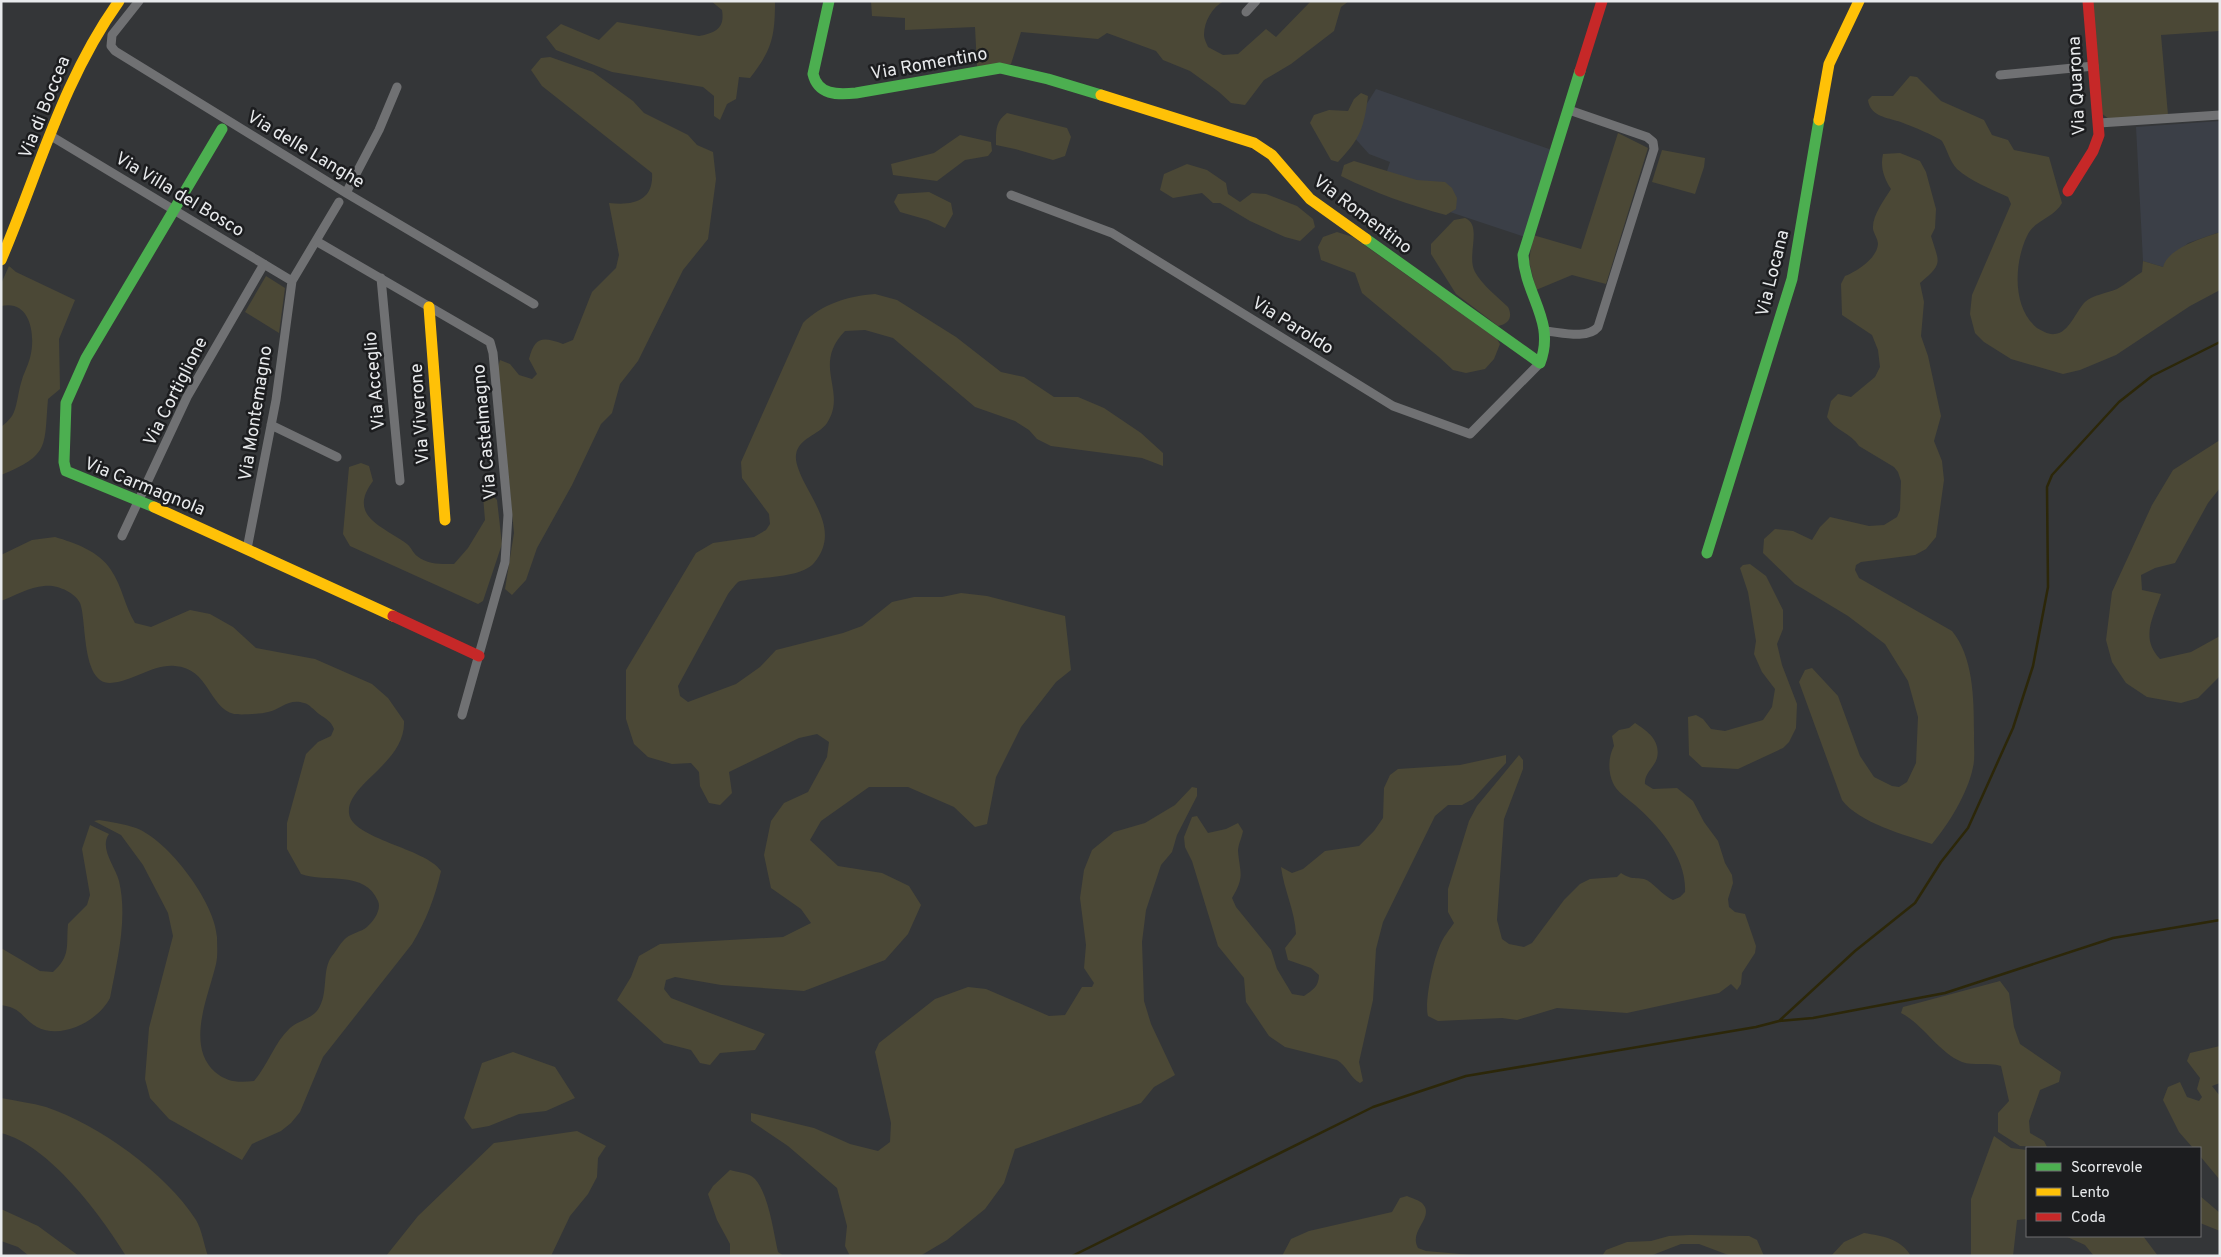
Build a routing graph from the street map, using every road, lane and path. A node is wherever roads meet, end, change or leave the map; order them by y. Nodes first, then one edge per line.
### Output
1 (119, 1) edge
2 (139, 1) edge
3 (829, 1) edge
4 (1256, 1) edge
5 (1602, 1) edge
6 (1859, 1) edge
7 (2088, 1) edge
8 (1246, 12) dead end
9 (2094, 66) junction
10 (2000, 75) dead end
11 (397, 87) dead end
12 (1569, 110) junction
13 (2220, 115) edge
14 (2099, 123) junction
15 (222, 129) dead end
16 (51, 136) junction
17 (2068, 191) dead end
18 (346, 193) junction
19 (1011, 195) dead end
20 (340, 202) dead end
21 (174, 209) junction
22 (316, 241) junction
23 (1, 260) edge
24 (264, 264) junction
25 (381, 278) junction
26 (292, 282) junction
27 (534, 304) dead end
28 (429, 307) junction
29 (1545, 331) junction
30 (1540, 363) junction
31 (271, 425) junction
32 (337, 457) dead end
33 (400, 481) dead end
34 (139, 500) junction
35 (444, 520) dead end
36 (122, 536) dead end
37 (247, 548) junction
38 (1708, 553) dead end
39 (479, 656) junction
40 (462, 715) dead end

1 - 16 street, Via di Boccea
2 - 18 street, Via delle Langhe
3 - 30 street, Via Romentino
4 - 8 street
5 - 12 street
6 - 38 street, Via Locana
7 - 9 street, Via Quarona
9 - 10 street
9 - 14 street, Via Quarona
11 - 18 street
12 - 29 street
12 - 29 street
13 - 14 street
14 - 17 street, Via Quarona
15 - 21 street, Via Carmagnola
16 - 21 street, Via Villa del Bosco
16 - 23 street, Via di Boccea
18 - 27 street, Via delle Langhe
19 - 30 street, Via Paroldo
20 - 22 street
21 - 24 street, Via Villa del Bosco
21 - 34 street, Via Carmagnola
22 - 25 street, Via Castelmagno
22 - 26 street
24 - 26 street, Via Villa del Bosco
24 - 34 street, Via Cortiglione
25 - 28 street, Via Castelmagno
25 - 33 street, Via Acceglio
26 - 31 street, Via Montemagno
28 - 35 street, Via Viverone
28 - 39 street, Via Castelmagno
29 - 30 street
31 - 32 street
31 - 37 street, Via Montemagno
34 - 36 street, Via Cortiglione
34 - 37 street, Via Carmagnola
37 - 39 street, Via Carmagnola
39 - 40 street, Via Castelmagno

